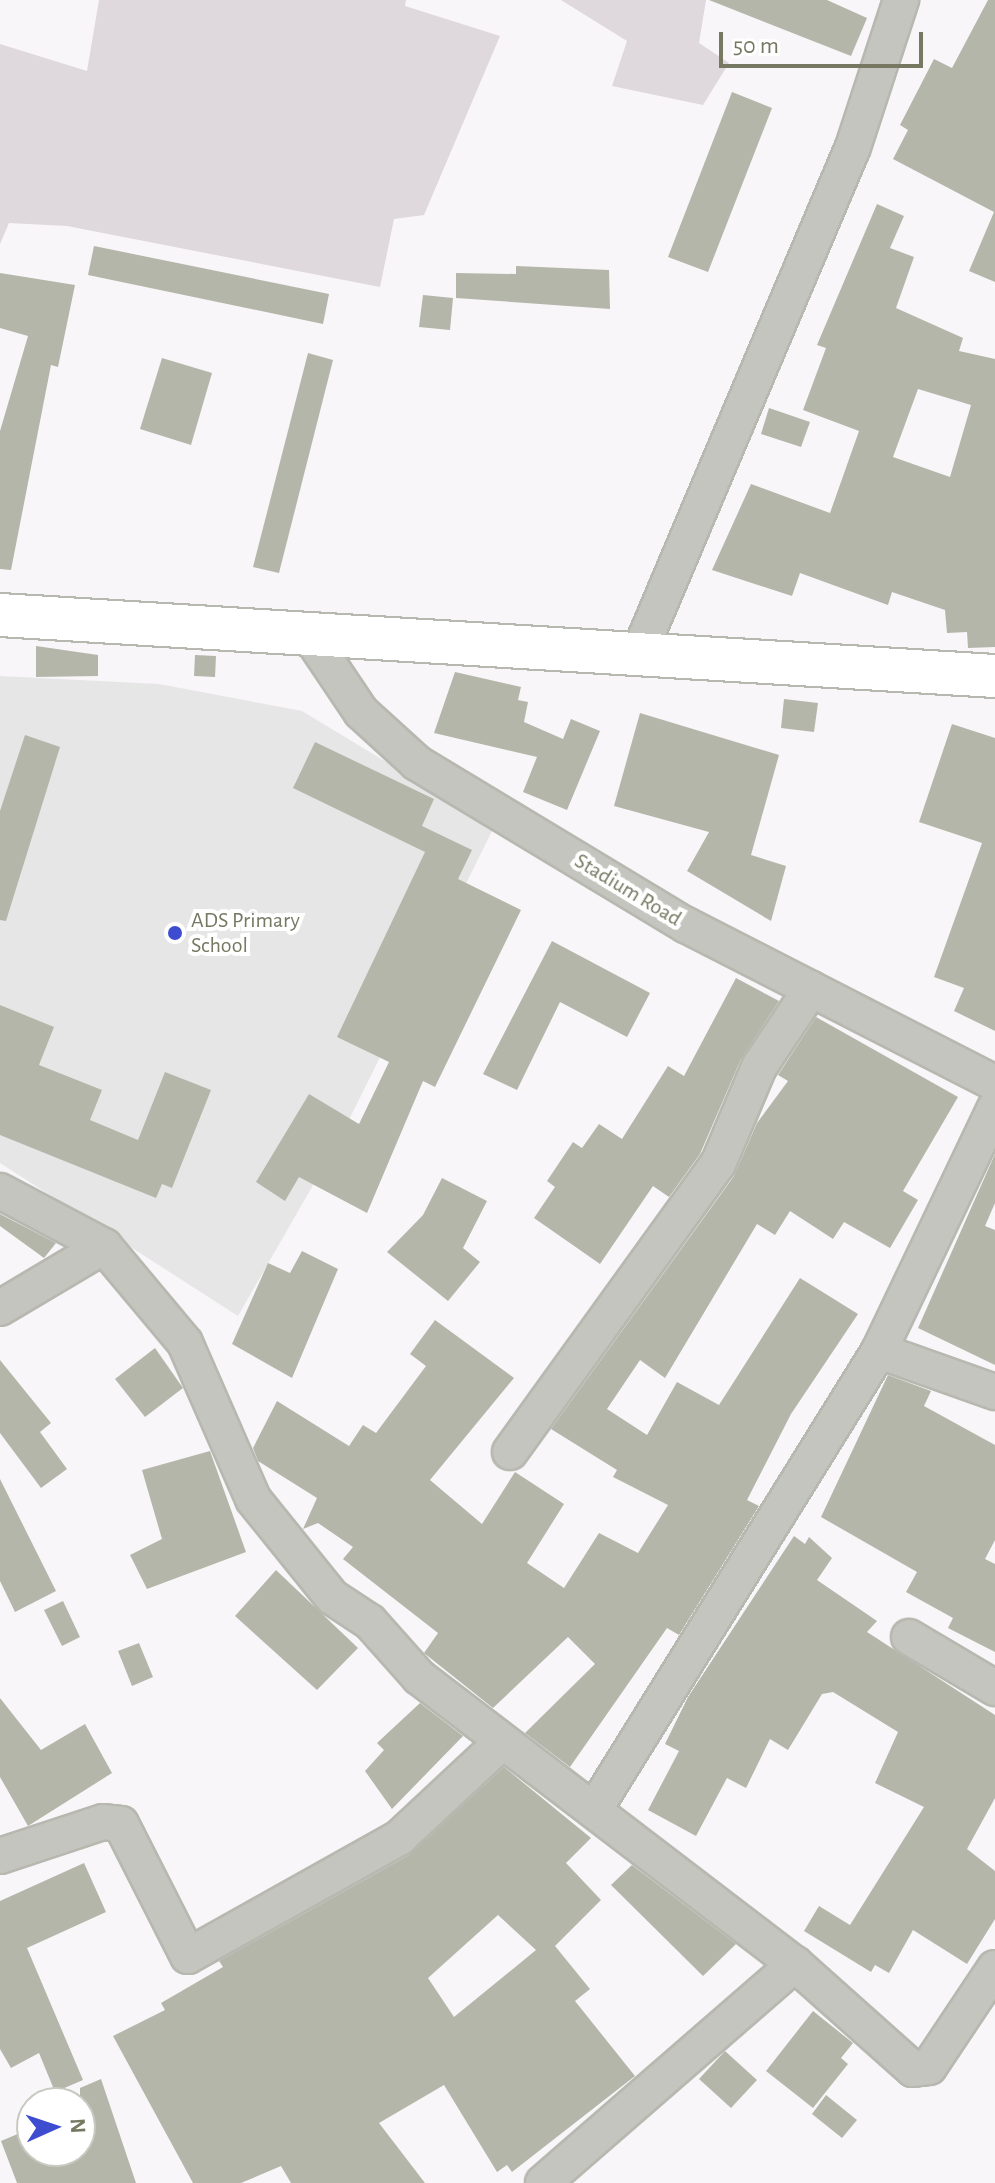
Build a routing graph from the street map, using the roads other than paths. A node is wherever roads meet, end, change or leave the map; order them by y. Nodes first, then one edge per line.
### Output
1 (901, 0) edge
2 (0, 615) edge
3 (310, 636) junction
4 (639, 653) junction
5 (995, 676) edge
6 (811, 989) junction
7 (995, 1083) edge
8 (995, 1108) edge
9 (0, 1191) edge
10 (104, 1246) junction
11 (0, 1308) edge
12 (879, 1351) junction
13 (995, 1392) edge
14 (510, 1452) dead end
15 (909, 1637) dead end
16 (995, 1688) edge
17 (502, 1742) junction
18 (594, 1810) junction
19 (0, 1856) edge
20 (795, 1964) junction
21 (995, 1968) edge
22 (543, 2183) edge

1 - 4 street
2 - 3 main road
3 - 4 main road
3 - 6 street, Stadium Road
4 - 5 main road
6 - 7 street, Stadium Road
6 - 14 street
8 - 12 street
9 - 10 street
10 - 11 street
10 - 17 street
12 - 13 street
12 - 18 street
15 - 16 street
17 - 18 street
17 - 19 street
18 - 20 street
20 - 21 street
20 - 22 street

